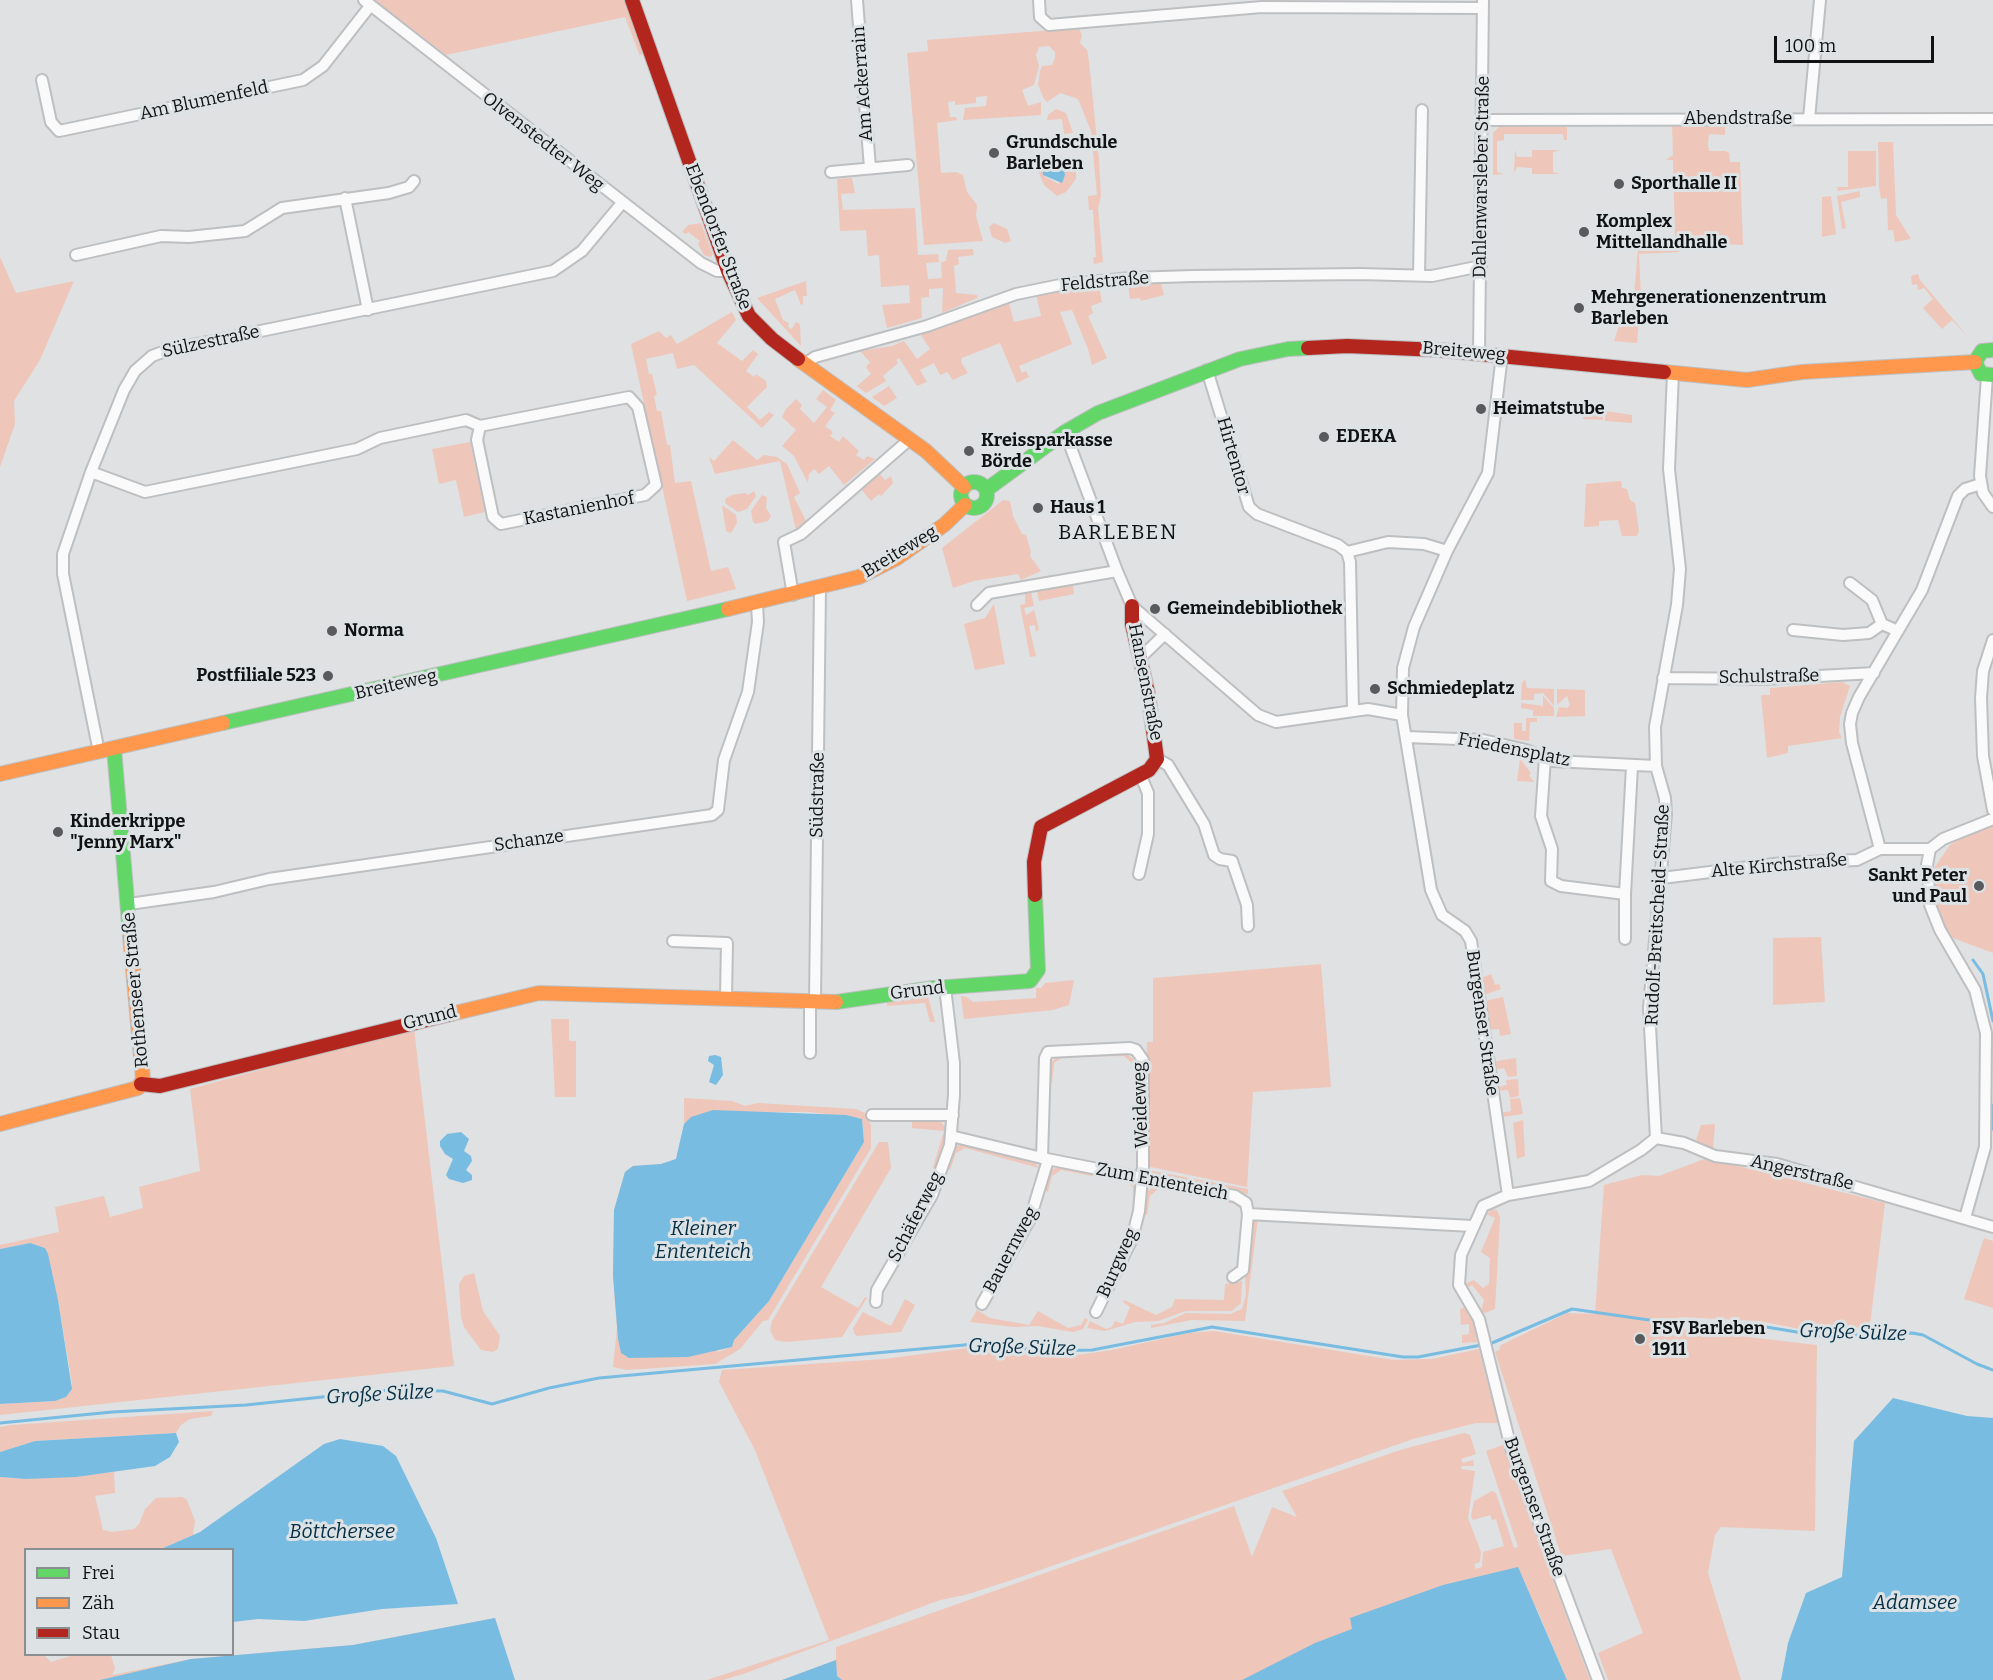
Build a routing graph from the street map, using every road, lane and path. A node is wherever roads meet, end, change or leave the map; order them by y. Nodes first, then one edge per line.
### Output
1 (857, 0) edge
2 (1039, 0) edge
3 (1820, 0) edge
4 (635, 1) edge
5 (367, 3) edge
6 (1483, 4) edge
7 (42, 80) dead end
8 (1422, 110) dead end
9 (1809, 119) junction
10 (1993, 119) edge
11 (1482, 120) junction
12 (908, 165) dead end
13 (870, 168) junction
14 (831, 172) dead end
15 (414, 182) dead end
16 (345, 198) junction
17 (622, 203) junction
18 (76, 255) dead end
19 (1481, 266) junction
20 (728, 271) junction
21 (1419, 275) junction
22 (368, 310) junction
23 (1993, 350) edge
24 (1479, 353) junction
25 (1502, 355) junction
26 (1975, 363) junction
27 (805, 364) junction
28 (1207, 370) junction
29 (1673, 373) junction
30 (1990, 376) edge
31 (480, 426) junction
32 (1065, 432) junction
33 (910, 439) junction
34 (91, 472) junction
35 (1981, 484) junction
36 (964, 487) junction
37 (986, 490) junction
38 (965, 505) junction
39 (1993, 507) edge
40 (1447, 551) junction
41 (1347, 552) junction
42 (1117, 572) junction
43 (1850, 583) dead end
44 (820, 589) junction
45 (793, 596) junction
46 (757, 603) junction
47 (976, 605) dead end
48 (1132, 606) junction
49 (1882, 624) junction
50 (1793, 630) dead end
51 (1898, 631) junction
52 (1165, 634) junction
53 (1993, 640) edge
54 (1140, 658) junction
55 (1874, 673) junction
56 (1663, 678) junction
57 (1353, 710) junction
58 (1402, 715) junction
59 (1407, 737) junction
60 (114, 749) junction
61 (99, 752) junction
62 (1545, 758) junction
63 (1157, 759) junction
64 (1632, 766) junction
65 (1656, 766) junction
66 (0, 774) edge
67 (1140, 774) junction
68 (1993, 810) edge
69 (1993, 819) edge
70 (1880, 849) junction
71 (1930, 849) junction
72 (1139, 874) dead end
73 (1662, 878) junction
74 (1625, 894) junction
75 (129, 904) junction
76 (1248, 926) dead end
77 (1625, 939) dead end
78 (673, 940) dead end
79 (1035, 976) joint
80 (945, 987) junction
81 (726, 998) junction
82 (812, 1001) junction
83 (810, 1053) dead end
84 (141, 1084) junction
85 (872, 1115) dead end
86 (953, 1115) junction
87 (0, 1124) edge
88 (951, 1136) junction
89 (1656, 1138) junction
90 (1045, 1159) junction
91 (1142, 1178) junction
92 (1508, 1196) junction
93 (1248, 1214) junction
94 (1965, 1218) junction
95 (1472, 1226) junction
96 (1993, 1227) edge
97 (1233, 1277) dead end
98 (876, 1302) dead end
99 (982, 1304) dead end
100 (1096, 1312) dead end
101 (1598, 1680) edge

1 - 13 street, Am Ackerrain
2 - 6 street
3 - 9 street
4 - 20 street, Ebendorfer Straße
5 - 7 street, Am Blumenfeld
5 - 17 street, Olvenstedter Weg
6 - 11 street, Dahlenwarsleber Straße
8 - 21 street
9 - 10 street, Abendstraße
9 - 11 street, Abendstraße
11 - 19 street, Dahlenwarsleber Straße
12 - 13 street, Am Ackerrain
13 - 14 street, Am Ackerrain
15 - 16 street
16 - 18 street
16 - 22 street
17 - 20 street, Olvenstedter Weg
17 - 22 street, Sülzestraße
19 - 21 street, Feldstraße
19 - 24 street, Dahlenwarsleber Straße
20 - 27 street, Ebendorfer Straße
21 - 27 street, Feldstraße
22 - 34 street, Sülzestraße
23 - 26 street
24 - 25 street, Breiteweg
24 - 28 street, Breiteweg
25 - 29 street, Breiteweg
25 - 40 street, Burgenser Straße
26 - 29 street, Breiteweg
26 - 30 street
27 - 33 street, Ebendorfer Straße
28 - 32 street, Breiteweg
28 - 41 street, Hirtentor
29 - 56 street, Rudolf-Breitscheid-Straße
30 - 35 street
31 - 31 street, Kastanienhof
31 - 34 street, Kastanienhof
32 - 37 street, Breiteweg
32 - 42 street
33 - 36 street, Ebendorfer Straße
33 - 45 street
34 - 61 street, Sülzestraße
35 - 39 street
35 - 51 street
36 - 37 street
36 - 38 street
37 - 38 street, Breiteweg
38 - 44 street, Breiteweg
40 - 41 street
40 - 58 street, Burgenser Straße
41 - 57 street
42 - 47 street
42 - 48 street
43 - 49 street
44 - 45 street, Breiteweg
44 - 82 street, Südstraße
45 - 46 street, Breiteweg
46 - 60 street, Breiteweg
46 - 75 street, Schanze
48 - 52 street
48 - 54 street, Hansenstraße
49 - 50 street
49 - 51 street
51 - 55 street
52 - 54 street
52 - 57 street
53 - 68 street
54 - 63 street, Hansenstraße
55 - 56 street, Schulstraße
55 - 70 street
56 - 65 street, Rudolf-Breitscheid-Straße
57 - 58 street
58 - 59 street, Burgenser Straße
59 - 62 street, Friedensplatz
59 - 92 street, Burgenser Straße
60 - 61 street, Breiteweg
60 - 75 street, Rothenseer Straße
61 - 66 street, Breiteweg
62 - 64 street, Friedensplatz
62 - 74 street
63 - 67 street, Hansenstraße
63 - 76 street, Hansenstraße
64 - 65 street, Friedensplatz
64 - 74 street
65 - 73 street, Rudolf-Breitscheid-Straße
67 - 72 street
67 - 79 street, Hansenstraße
69 - 71 street
70 - 71 street, Alte Kirchstraße
70 - 73 street, Alte Kirchstraße
71 - 94 street
73 - 89 street, Rudolf-Breitscheid-Straße
74 - 77 street
75 - 84 street, Rothenseer Straße
78 - 81 street
79 - 80 street, Grund
80 - 82 street, Grund
80 - 86 street, Schäferweg
81 - 82 street, Grund
81 - 84 street, Grund
82 - 83 street, Südstraße
84 - 87 street, Rothenseer Straße
85 - 86 street
86 - 88 street, Schäferweg
88 - 90 street, Zum Ententeich
88 - 98 street, Schäferweg
89 - 92 street
89 - 94 street, Angerstraße
90 - 91 street, Zum Ententeich
90 - 91 street, Weideweg
90 - 99 street, Bauernweg
91 - 93 street, Zum Ententeich
91 - 100 street, Burgweg
92 - 95 street, Burgenser Straße
93 - 95 street, Zum Ententeich
93 - 97 street
94 - 96 street, Angerstraße
95 - 101 street, Burgenser Straße

